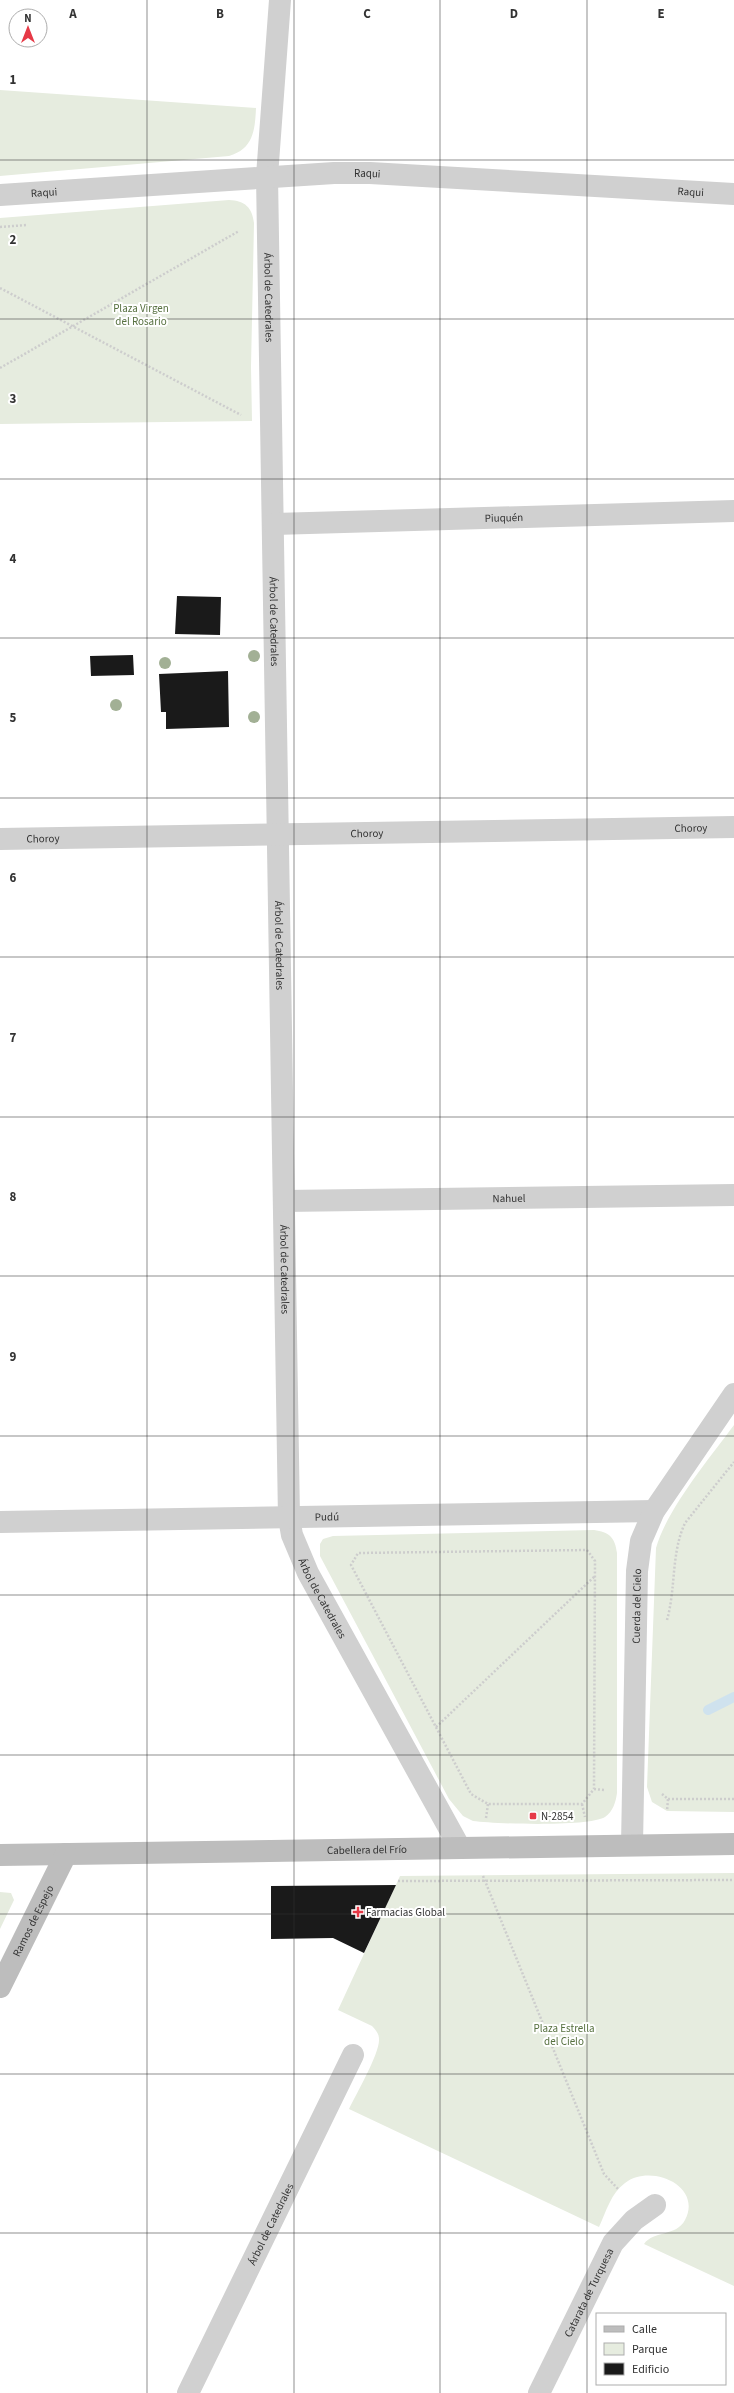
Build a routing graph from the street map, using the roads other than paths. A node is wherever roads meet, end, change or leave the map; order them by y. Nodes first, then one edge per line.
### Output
1 (280, 0) edge
2 (268, 176) junction
3 (734, 194) edge
4 (0, 195) edge
5 (734, 511) edge
6 (274, 524) junction
7 (734, 827) edge
8 (279, 834) junction
9 (0, 839) edge
10 (734, 1195) edge
11 (284, 1201) junction
12 (734, 1394) edge
13 (654, 1511) junction
14 (289, 1518) junction
15 (0, 1522) edge
16 (734, 1844) edge
17 (632, 1845) junction
18 (460, 1848) junction
19 (66, 1854) junction
20 (0, 1855) edge
21 (0, 1987) edge
22 (353, 2055) dead end
23 (655, 2205) dead end
24 (188, 2393) edge
25 (539, 2393) edge

1 - 2 street, Árbol de Catedrales
2 - 3 street, Raqui
2 - 4 street, Raqui
2 - 6 street, Árbol de Catedrales
5 - 6 street, Piuquén
6 - 8 street, Árbol de Catedrales
7 - 8 street, Choroy
8 - 9 street, Choroy
8 - 11 street, Árbol de Catedrales
10 - 11 street, Nahuel
11 - 14 street, Árbol de Catedrales
12 - 13 street, Cuerda del Cielo
13 - 14 street, Pudú
13 - 17 street, Cuerda del Cielo
14 - 15 street, Pudú
14 - 18 street, Árbol de Catedrales
16 - 17 street, Cabellera del Frío
17 - 18 street, Cabellera del Frío
18 - 19 street, Cabellera del Frío
19 - 20 street, Cabellera del Frío
19 - 21 street, Ramos de Espejo
22 - 24 street, Árbol de Catedrales
23 - 25 street, Catarata de Turquesa

